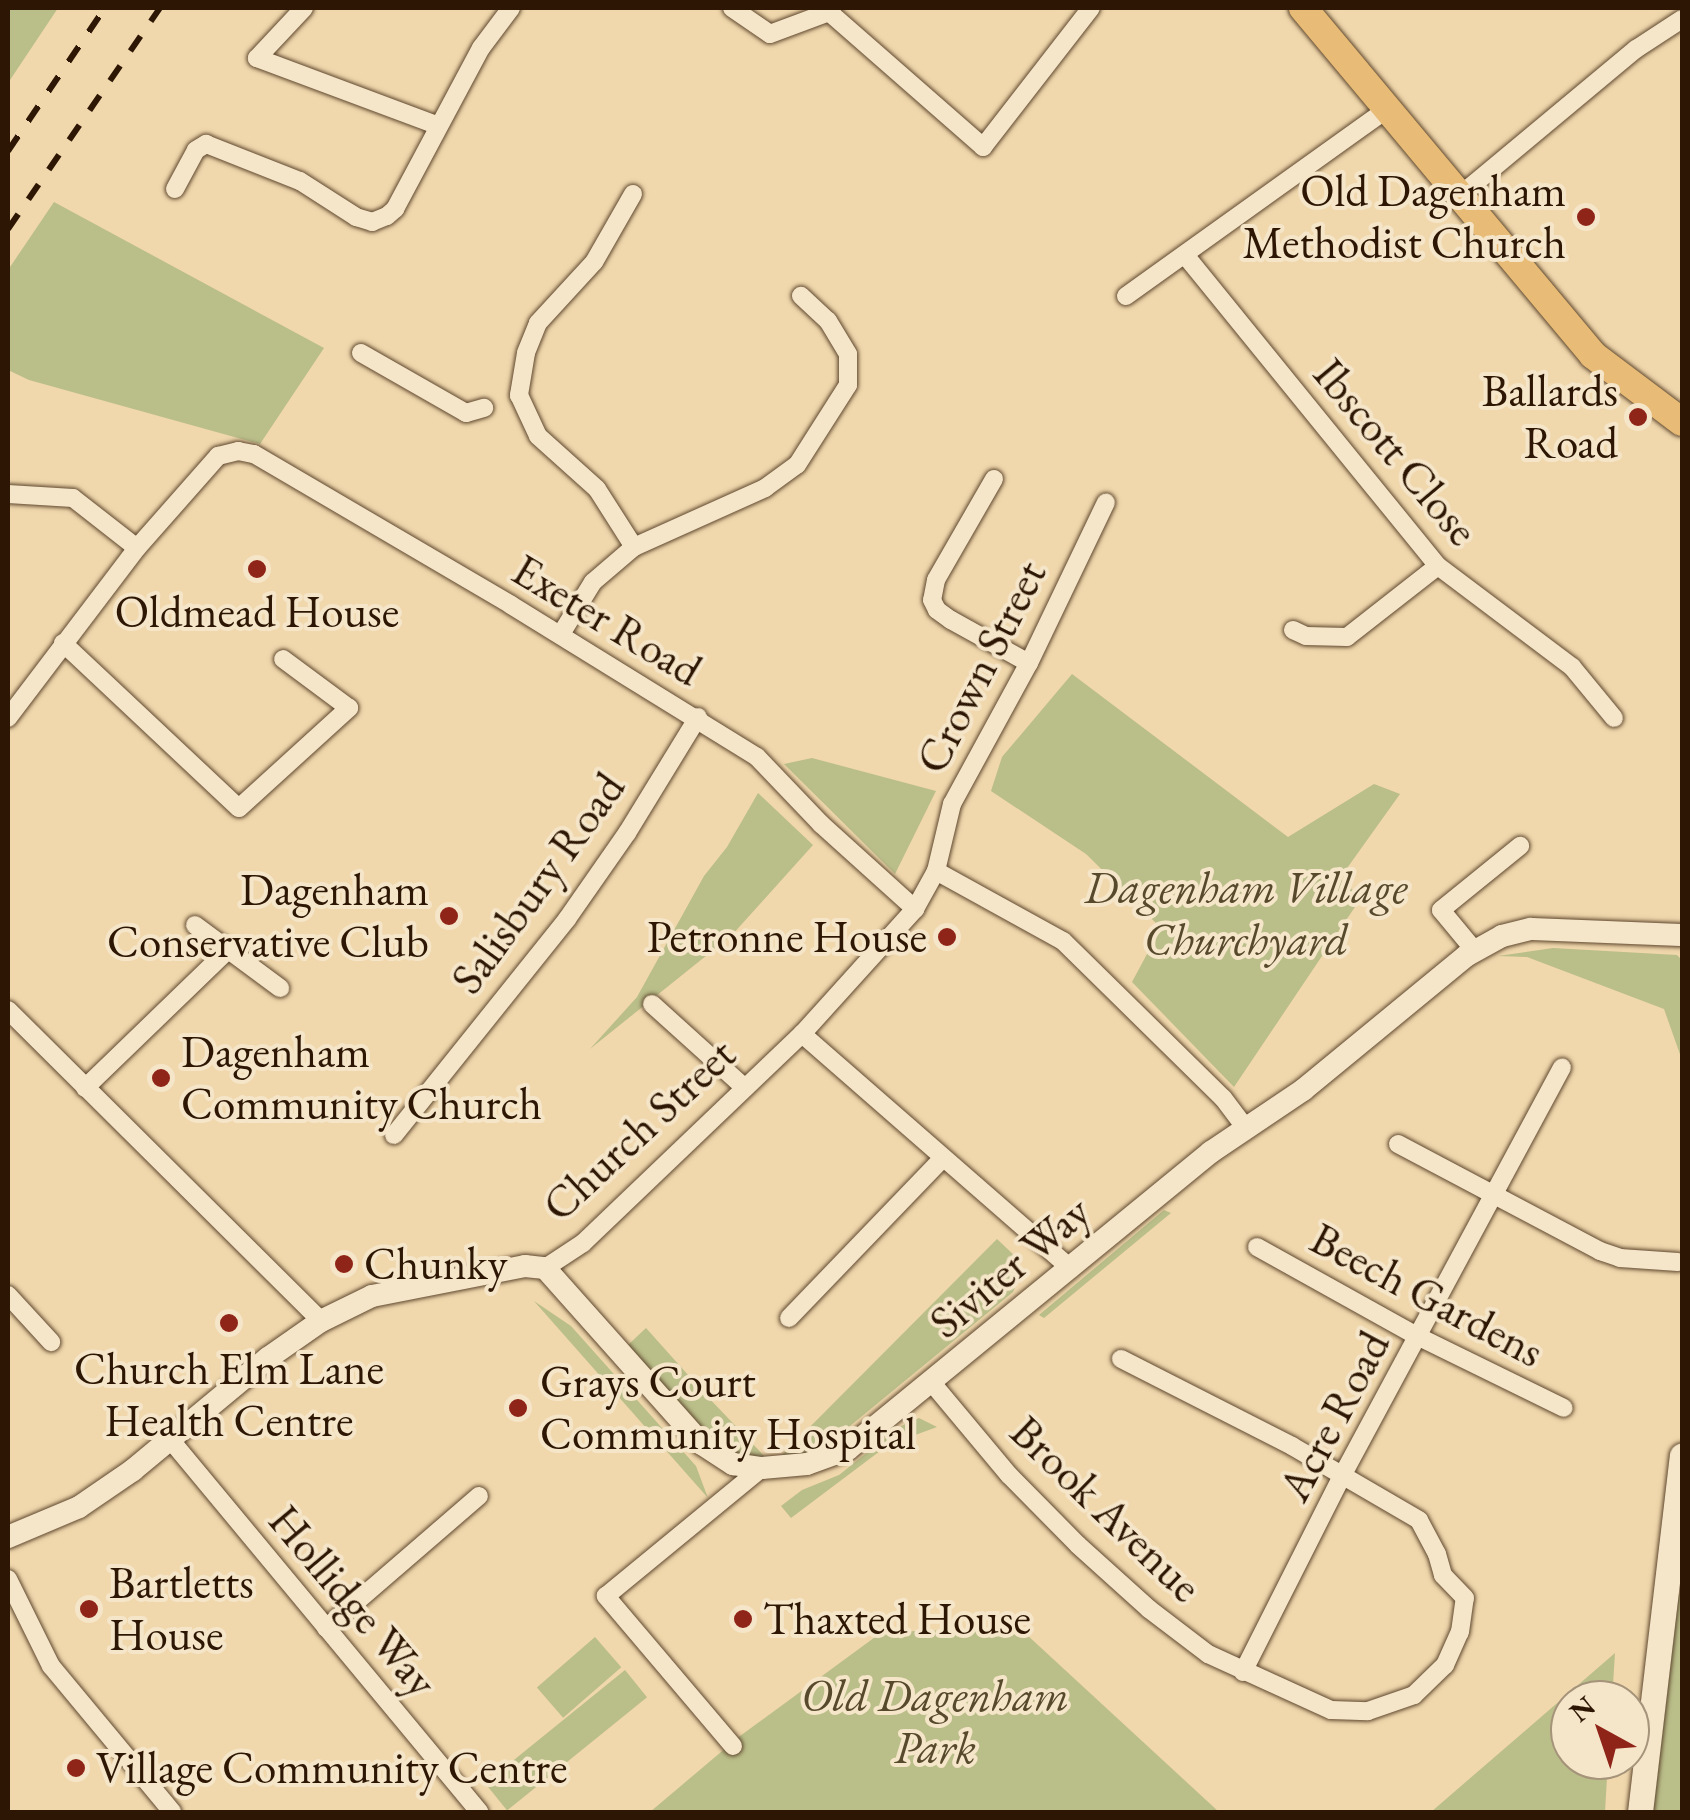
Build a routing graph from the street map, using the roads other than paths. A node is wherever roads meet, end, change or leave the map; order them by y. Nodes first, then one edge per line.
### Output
1 (304, 8) edge
2 (510, 8) edge
3 (732, 8) edge
4 (1092, 8) edge
5 (1303, 8) edge
6 (831, 10) edge
7 (1682, 19) edge
8 (1386, 110) junction
9 (439, 126) junction
10 (175, 189) dead end
11 (633, 194) dead end
12 (1457, 198) junction
13 (1185, 255) junction
14 (801, 296) dead end
15 (1126, 296) dead end
16 (361, 353) dead end
17 (484, 408) dead end
18 (1682, 422) edge
19 (994, 480) dead end
20 (8, 494) edge
21 (1106, 502) dead end
22 (634, 547) junction
23 (137, 548) junction
24 (1438, 566) junction
25 (1294, 630) dead end
26 (562, 634) junction
27 (63, 643) junction
28 (283, 659) dead end
29 (1029, 663) junction
30 (698, 717) junction
31 (8, 718) edge
32 (1614, 718) dead end
33 (1520, 846) dead end
34 (936, 871) junction
35 (915, 909) junction
36 (194, 925) dead end
37 (1682, 935) edge
38 (228, 949) junction
39 (1475, 950) junction
40 (280, 988) dead end
41 (652, 1004) dead end
42 (8, 1010) edge
43 (802, 1034) junction
44 (1562, 1067) dead end
45 (744, 1087) junction
46 (85, 1088) junction
47 (1245, 1127) junction
48 (394, 1135) dead end
49 (1398, 1144) dead end
50 (942, 1159) junction
51 (1495, 1197) junction
52 (1256, 1247) dead end
53 (1678, 1262) dead end
54 (546, 1268) junction
55 (1071, 1268) junction
56 (8, 1294) edge
57 (790, 1318) dead end
58 (320, 1321) junction
59 (1419, 1337) junction
60 (52, 1342) dead end
61 (1120, 1360) dead end
62 (932, 1384) junction
63 (1564, 1408) dead end
64 (169, 1438) junction
65 (1682, 1455) edge
66 (762, 1468) junction
67 (1342, 1476) junction
68 (479, 1496) dead end
69 (8, 1537) edge
70 (8, 1579) edge
71 (326, 1628) junction
72 (1243, 1672) junction
73 (733, 1746) dead end
74 (172, 1812) edge
75 (480, 1812) edge
76 (1640, 1812) edge

1 - 9 street
2 - 9 street
3 - 6 street
4 - 6 street
5 - 8 main road
7 - 12 street
8 - 12 main road
8 - 13 street
9 - 10 street
11 - 22 street
12 - 18 main road
13 - 15 street
13 - 24 street, Ibscott Close
14 - 22 street
16 - 17 street
19 - 29 street
20 - 23 street
21 - 29 street, Crown Street
22 - 26 street
23 - 26 street, Exeter Road
23 - 27 street
24 - 25 street
24 - 32 street, Ibscott Close
26 - 30 street, Exeter Road
27 - 28 street
27 - 31 street
29 - 34 street, Crown Street
30 - 35 street, Exeter Road
30 - 48 street, Salisbury Road
33 - 39 street
34 - 35 street, Church Street
34 - 47 street
35 - 43 street, Church Street
36 - 38 street
37 - 39 street, Siviter Way
38 - 40 street
38 - 46 street
39 - 47 street, Siviter Way
41 - 45 street
42 - 46 street
43 - 45 street, Church Street
43 - 50 street
44 - 51 street, Acre Road
45 - 54 street, Church Street
46 - 58 street
47 - 55 street, Siviter Way
49 - 51 street
50 - 55 street
50 - 57 street
51 - 53 street
51 - 59 street, Acre Road
52 - 59 street, Beech Gardens
54 - 58 street, Church Street
54 - 66 street, Siviter Way
55 - 62 street, Siviter Way
56 - 60 street
58 - 64 street, Church Street
59 - 63 street, Beech Gardens
59 - 67 street, Acre Road
61 - 67 street, Brook Avenue
62 - 66 street, Siviter Way
62 - 72 street, Brook Avenue
64 - 69 street, Church Street
64 - 71 street, Hollidge Way
65 - 76 main road
66 - 73 street
67 - 72 street, Acre Road
67 - 72 street, Brook Avenue
68 - 71 street
70 - 74 street
71 - 75 street, Hollidge Way

